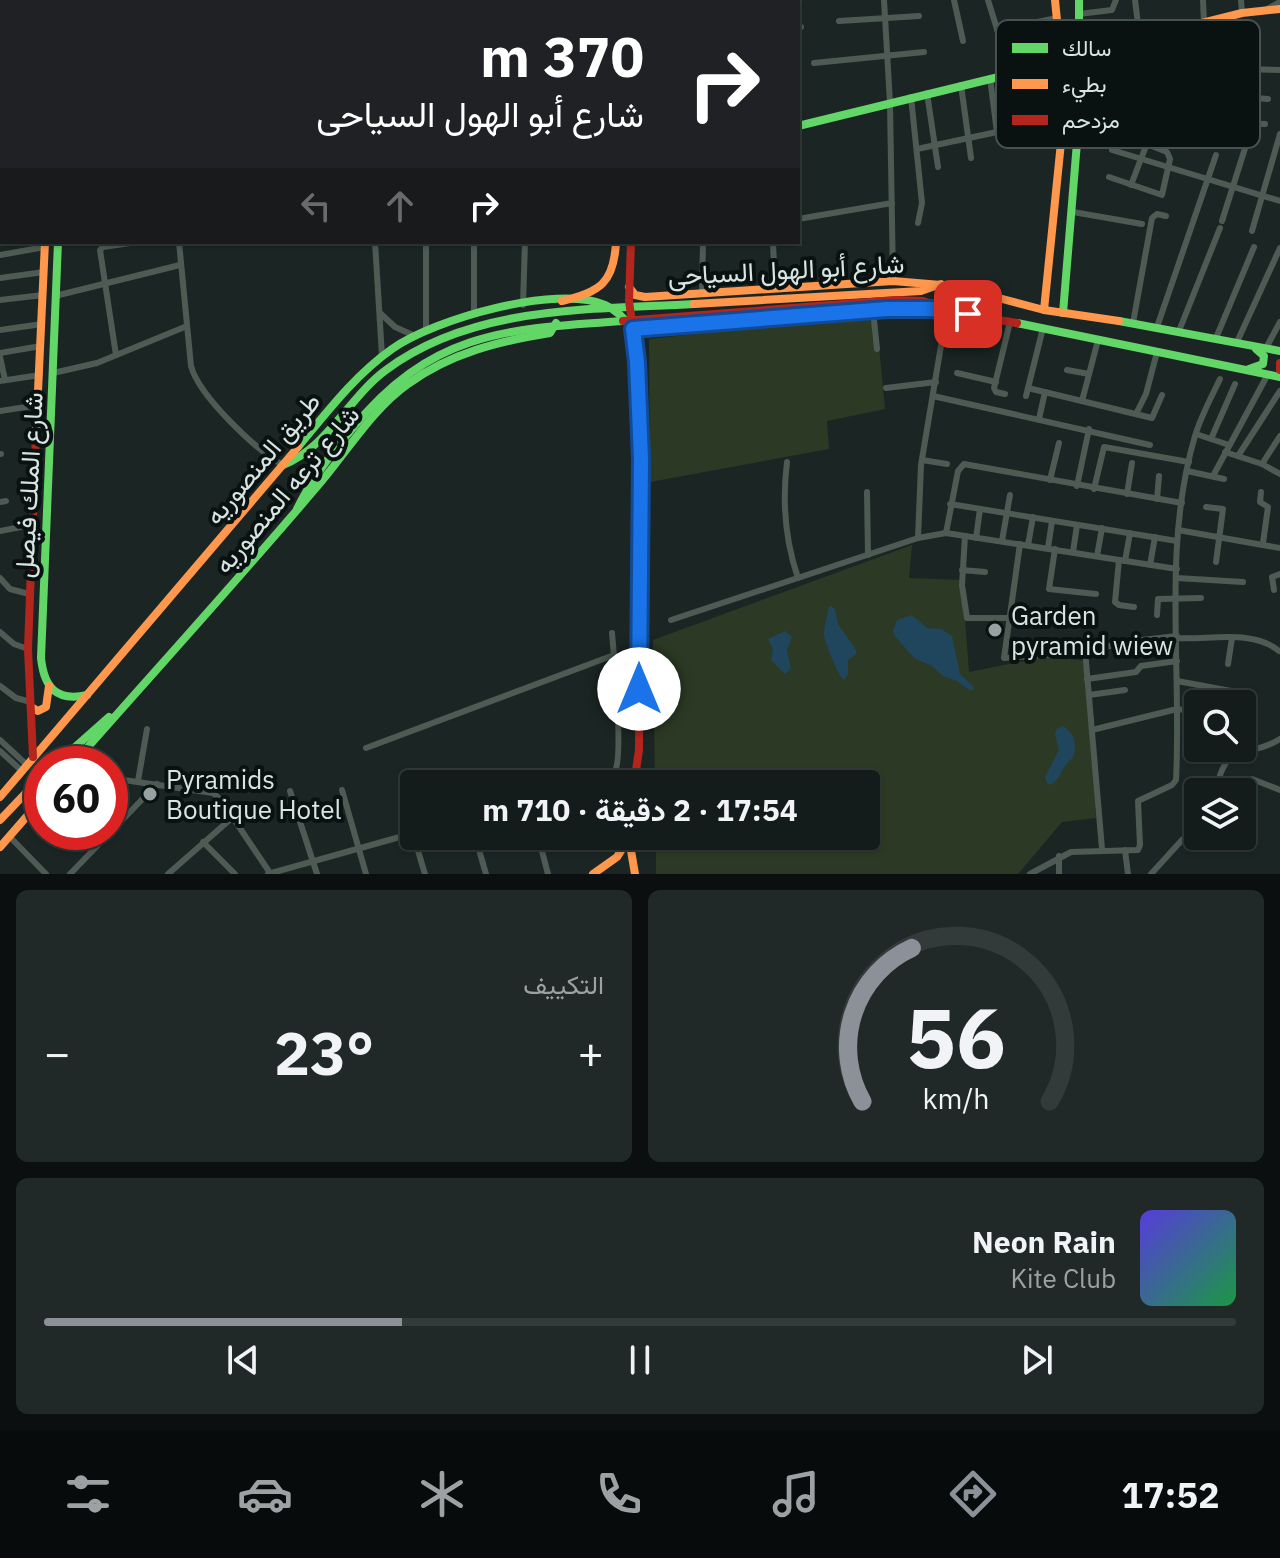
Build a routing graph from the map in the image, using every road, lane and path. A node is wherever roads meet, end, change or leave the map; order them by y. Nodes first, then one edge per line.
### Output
1 (884, 0) edge
2 (954, 0) edge
3 (988, 0) edge
4 (1055, 0) edge
5 (1079, 0) edge
6 (1116, 0) edge
7 (1135, 0) edge
8 (1203, 0) edge
9 (1241, 0) edge
10 (1280, 2) edge
11 (1267, 9) junction
12 (1280, 9) edge
13 (1242, 13) junction
14 (1079, 14) junction
15 (919, 16) dead end
16 (885, 18) junction
17 (1057, 18) joint
18 (1220, 19) joint
19 (1047, 20) edge
20 (1079, 20) edge
21 (1138, 20) edge
22 (1204, 20) edge
23 (1216, 20) edge
24 (839, 21) dead end
25 (996, 27) edge
26 (963, 41) dead end
27 (924, 52) dead end
28 (887, 55) junction
29 (814, 63) dead end
30 (1260, 69) edge
31 (1280, 70) edge
32 (996, 77) edge
33 (990, 78) junction
34 (961, 85) junction
35 (927, 93) junction
36 (911, 97) junction
37 (1260, 98) edge
38 (1268, 99) dead end
39 (890, 103) junction
40 (996, 124) edge
41 (1260, 124) edge
42 (1265, 124) dead end
43 (800, 126) edge
44 (996, 132) edge
45 (1280, 134) edge
46 (968, 140) junction
47 (935, 146) junction
48 (1061, 148) edge
49 (1077, 148) edge
50 (1146, 148) edge
51 (1156, 148) edge
52 (1245, 148) edge
53 (917, 149) junction
54 (1112, 150) dead end
55 (1216, 155) dead end
56 (971, 158) dead end
57 (1141, 160) junction
58 (938, 167) dead end
59 (1168, 167) junction
60 (1109, 177) dead end
61 (1210, 179) junction
62 (1131, 185) junction
63 (1235, 186) junction
64 (1263, 195) junction
65 (1280, 201) edge
66 (892, 203) junction
67 (1073, 212) junction
68 (1166, 216) dead end
69 (800, 219) edge
70 (918, 223) dead end
71 (1142, 224) dead end
72 (1252, 231) dead end
73 (58, 244) edge
74 (125, 244) edge
75 (179, 244) edge
76 (375, 244) edge
77 (426, 244) edge
78 (474, 244) edge
79 (525, 244) edge
80 (616, 244) edge
81 (631, 244) edge
82 (703, 244) edge
83 (773, 244) edge
84 (45, 245) edge
85 (1254, 247) dead end
86 (1280, 248) edge
87 (0, 255) edge
88 (180, 265) junction
89 (44, 272) junction
90 (0, 278) edge
91 (893, 281) junction
92 (106, 283) junction
93 (1047, 283) junction
94 (941, 284) junction
95 (629, 286) junction
96 (1065, 286) junction
97 (775, 289) junction
98 (702, 294) junction
99 (43, 295) junction
100 (55, 296) junction
101 (645, 297) junction
102 (0, 300) edge
103 (562, 301) junction
104 (549, 302) junction
105 (523, 305) junction
106 (873, 310) junction
107 (947, 310) junction
108 (1044, 310) junction
109 (380, 313) junction
110 (1063, 313) junction
111 (474, 314) junction
112 (1010, 322) junction
113 (1280, 322) edge
114 (1133, 323) junction
115 (42, 324) junction
116 (187, 326) junction
117 (1157, 327) junction
118 (638, 328) junction
119 (1043, 328) junction
120 (426, 329) junction
121 (0, 330) edge
122 (1179, 331) junction
123 (414, 335) junction
124 (1216, 338) junction
125 (1098, 340) junction
126 (1237, 342) junction
127 (1250, 345) junction
128 (41, 346) junction
129 (1266, 348) junction
130 (877, 349) dead end
131 (1280, 351) edge
132 (1157, 352) junction
133 (0, 355) edge
134 (116, 355) junction
135 (382, 356) junction
136 (1280, 363) edge
137 (1244, 369) junction
138 (1067, 370) dead end
139 (1280, 370) edge
140 (53, 373) junction
141 (957, 373) dead end
142 (1089, 374) junction
143 (1268, 374) junction
144 (40, 375) junction
145 (1280, 377) edge
146 (1220, 379) dead end
147 (2, 381) edge
148 (936, 382) junction
149 (996, 382) junction
150 (1235, 384) dead end
151 (886, 388) dead end
152 (1028, 388) junction
153 (1280, 391) edge
154 (1045, 392) junction
155 (1005, 394) dead end
156 (1162, 395) dead end
157 (933, 396) junction
158 (1026, 396) dead end
159 (1082, 401) junction
160 (39, 405) junction
161 (0, 411) edge
162 (1136, 414) junction
163 (1039, 419) junction
164 (1089, 429) junction
165 (1196, 434) junction
166 (1280, 436) edge
167 (1211, 439) junction
168 (1059, 443) dead end
169 (1150, 445) dead end
170 (1227, 449) junction
171 (1238, 456) junction
172 (922, 460) junction
173 (787, 462) dead end
174 (1189, 462) junction
175 (1132, 463) dead end
176 (947, 464) dead end
177 (1262, 464) junction
178 (283, 465) junction
179 (1187, 471) junction
180 (1280, 474) edge
181 (1159, 476) dead end
182 (1213, 476) junction
183 (1224, 479) dead end
184 (1050, 480) junction
185 (1077, 486) junction
186 (1094, 489) junction
187 (867, 492) dead end
188 (1261, 492) dead end
189 (1127, 494) junction
190 (1010, 495) dead end
191 (1157, 499) junction
192 (1182, 503) junction
193 (950, 504) junction
194 (1206, 507) dead end
195 (297, 509) junction
196 (980, 509) junction
197 (1007, 513) junction
198 (1033, 517) junction
199 (1052, 521) junction
200 (31, 525) junction
201 (1077, 525) junction
202 (1102, 528) junction
203 (1178, 530) junction
204 (0, 531) edge
205 (946, 533) junction
206 (1130, 533) junction
207 (965, 536) junction
208 (1220, 536) junction
209 (1155, 537) junction
210 (918, 538) junction
211 (976, 538) junction
212 (1002, 541) junction
213 (1177, 541) junction
214 (1263, 543) junction
215 (1024, 544) junction
216 (1280, 548) edge
217 (1052, 549) junction
218 (1073, 552) junction
219 (868, 555) junction
220 (1097, 556) junction
221 (1122, 560) junction
222 (1216, 562) dead end
223 (1150, 565) junction
224 (1177, 569) junction
225 (962, 570) junction
226 (985, 572) dead end
227 (1280, 574) edge
228 (0, 578) edge
229 (798, 578) junction
230 (1177, 578) junction
231 (1243, 582) dead end
232 (1274, 590) dead end
233 (29, 594) junction
234 (1096, 594) dead end
235 (1201, 598) dead end
236 (1177, 599) junction
237 (1134, 607) dead end
238 (1157, 615) dead end
239 (1043, 618) dead end
240 (1008, 619) junction
241 (671, 620) dead end
242 (0, 632) edge
243 (612, 633) dead end
244 (1177, 637) junction
245 (1232, 638) junction
246 (1142, 640) dead end
247 (1110, 646) dead end
248 (28, 649) junction
249 (1085, 650) junction
250 (1280, 653) edge
251 (614, 655) junction
252 (1177, 661) junction
253 (1228, 664) dead end
254 (1087, 679) junction
255 (1177, 681) junction
256 (0, 686) edge
257 (49, 686) junction
258 (1125, 690) dead end
259 (1226, 690) edge
260 (87, 695) junction
261 (1089, 695) junction
262 (31, 704) junction
263 (1177, 709) junction
264 (1184, 710) edge
265 (120, 711) junction
266 (147, 729) dead end
267 (1092, 730) junction
268 (1280, 739) edge
269 (0, 740) edge
270 (28, 746) edge
271 (43, 746) edge
272 (77, 746) edge
273 (89, 746) edge
274 (366, 748) dead end
275 (0, 751) edge
276 (4, 759) edge
277 (24, 762) edge
278 (24, 764) edge
279 (24, 769) edge
280 (615, 770) edge
281 (636, 770) edge
282 (1221, 778) edge
283 (128, 780) edge
284 (138, 781) junction
285 (1256, 781) edge
286 (157, 784) junction
287 (342, 790) dead end
288 (1280, 790) edge
289 (290, 791) dead end
290 (24, 795) edge
291 (0, 797) edge
292 (233, 817) junction
293 (24, 819) edge
294 (0, 820) edge
295 (9, 836) junction
296 (400, 837) edge
297 (1184, 838) edge
298 (203, 842) junction
299 (0, 847) edge
300 (359, 849) junction
301 (1102, 849) junction
302 (419, 850) edge
303 (479, 850) edge
304 (542, 850) edge
305 (621, 850) edge
306 (631, 850) edge
307 (1125, 850) junction
308 (1059, 856) junction
309 (313, 861) junction
310 (46, 874) edge
311 (70, 874) edge
312 (168, 874) edge
313 (235, 874) edge
314 (269, 874) edge
315 (317, 874) edge
316 (366, 874) edge
317 (425, 874) edge
318 (486, 874) edge
319 (548, 874) edge
320 (593, 874) edge
321 (635, 874) edge
322 (1030, 874) edge
323 (1059, 874) edge
324 (1128, 874) edge
325 (1151, 874) edge

1 - 16 street
2 - 26 street
3 - 25 street
4 - 17 main road
5 - 14 main road
6 - 14 street
7 - 21 street
8 - 22 street
9 - 13 street
10 - 11 street
11 - 12 main road
11 - 13 main road
13 - 18 main road
14 - 20 main road
15 - 16 street
16 - 24 street
16 - 28 street
17 - 19 street
18 - 23 main road
27 - 28 street
28 - 29 street
28 - 39 street
30 - 31 street
32 - 33 main road
33 - 34 main road
33 - 40 street
34 - 35 main road
34 - 46 street
35 - 36 main road
35 - 47 street
36 - 39 main road
36 - 53 street
37 - 38 street
39 - 43 main road
39 - 66 street
41 - 42 street
44 - 46 street
45 - 64 street
46 - 47 street
46 - 56 street
47 - 53 street
47 - 58 street
48 - 93 main road
49 - 67 main road
50 - 57 street
51 - 59 street
52 - 63 street
53 - 70 street
54 - 57 street
55 - 61 street
57 - 59 street
57 - 62 street
59 - 61 street
59 - 62 street
60 - 62 street
61 - 63 street
61 - 117 street
63 - 64 street
63 - 122 street
64 - 65 street
64 - 72 street
66 - 69 street
66 - 91 street
67 - 71 street
67 - 96 main road
68 - 114 street
73 - 100 main road, شارع الملك فيصل
74 - 92 street
75 - 88 street
76 - 109 street
77 - 120 street
78 - 111 street
79 - 105 street
80 - 103 main road
81 - 95 main road
82 - 98 street
83 - 97 street
84 - 87 street
84 - 89 main road, شارع الملك فيصل
85 - 124 street
86 - 126 street
88 - 92 street
88 - 116 street
89 - 90 street
89 - 99 main road, شارع الملك فيصل
91 - 94 main road, شارع أبو الهول السياحى
91 - 97 main road, شارع أبو الهول السياحى
92 - 100 street
92 - 134 street
93 - 96 main road
93 - 108 main road
94 - 108 main road, شارع أبو الهول السياحى
94 - 178 main road
95 - 101 main road, شارع أبو الهول السياحى
95 - 118 main road
96 - 110 main road
97 - 98 main road, شارع أبو الهول السياحى
98 - 101 main road, شارع أبو الهول السياحى
99 - 102 street
99 - 115 main road, شارع الملك فيصل
100 - 140 main road, شارع الملك فيصل
101 - 118 main road
103 - 104 main road, طريق المنصوريه
103 - 118 main road, طريق المنصوريه
104 - 105 main road, طريق المنصوريه
104 - 195 main road, شارع ترعه المنصوريه
105 - 111 main road, طريق المنصوريه
106 - 107 main road, شارع أبو الهول السياحى
106 - 118 main road, شارع أبو الهول السياحى
106 - 130 street
107 - 112 main road, شارع أبو الهول السياحى
107 - 148 street
107 - 195 main road
108 - 110 main road, شارع أبو الهول السياحى
109 - 123 street
109 - 135 street
110 - 114 main road, شارع أبو الهول السياحى
111 - 120 main road, طريق المنصوريه
112 - 119 main road, شارع أبو الهول السياحى
112 - 149 street
113 - 129 street
114 - 117 main road, شارع أبو الهول السياحى
115 - 121 street
115 - 128 main road, شارع الملك فيصل
116 - 134 street
116 - 178 street
117 - 122 main road, شارع أبو الهول السياحى
118 - 281 main road
119 - 125 main road, شارع أبو الهول السياحى
119 - 152 street
120 - 123 main road, طريق المنصوريه
122 - 124 main road, شارع أبو الهول السياحى
123 - 135 main road, طريق المنصوريه
124 - 126 main road, شارع أبو الهول السياحى
125 - 132 main road, شارع أبو الهول السياحى
125 - 142 street
126 - 127 main road, شارع أبو الهول السياحى
127 - 129 main road, شارع أبو الهول السياحى
127 - 137 main road
128 - 133 street
128 - 144 main road, شارع الملك فيصل
129 - 131 main road, شارع أبو الهول السياحى
132 - 137 main road, شارع أبو الهول السياحى
132 - 162 street
133 - 147 street
134 - 140 street
135 - 178 main road, طريق المنصوريه
136 - 139 main road
137 - 143 main road, شارع أبو الهول السياحى
138 - 142 street
140 - 257 main road, شارع الملك فيصل
141 - 149 street
142 - 159 street
143 - 145 main road, شارع أبو الهول السياحى
143 - 170 street
144 - 147 street
144 - 160 main road, شارع الملك فيصل
146 - 165 street
148 - 151 street
148 - 157 street
149 - 155 street
150 - 167 street
152 - 154 street
152 - 158 street
153 - 171 street
154 - 159 street
154 - 163 street
156 - 162 street
157 - 163 street
157 - 172 street
159 - 162 street
160 - 161 street
160 - 200 main road, شارع الملك فيصل
163 - 164 street
164 - 169 street
164 - 185 street
165 - 167 street
165 - 174 street
166 - 177 street
167 - 170 street
168 - 184 street
170 - 171 street
170 - 182 street
171 - 177 street
172 - 176 street
172 - 210 street
173 - 229 street
174 - 179 street
174 - 186 street
175 - 189 street
177 - 180 street
178 - 260 main road, طريق المنصوريه
179 - 182 street
179 - 192 street
181 - 191 street
182 - 183 street
184 - 185 street
184 - 193 street
185 - 186 street
186 - 189 street
187 - 219 street
188 - 214 street
189 - 191 street
190 - 197 street
191 - 192 street
192 - 203 street
193 - 196 street
193 - 205 street
194 - 208 street
195 - 265 main road, شارع ترعه المنصوريه
196 - 197 street
196 - 211 street
197 - 198 street
197 - 212 street
198 - 199 street
198 - 215 street
199 - 201 street
199 - 217 street
200 - 204 street
200 - 233 main road, شارع الملك فيصل
201 - 202 street
201 - 218 street
202 - 206 street
202 - 220 street
203 - 208 street
203 - 213 street
205 - 207 street
205 - 210 street
206 - 209 street
206 - 221 street
207 - 211 street
207 - 225 street
208 - 214 street
208 - 222 street
209 - 213 street
209 - 223 street
210 - 219 street
211 - 212 street
212 - 215 street
213 - 224 street
214 - 216 street
215 - 217 street
215 - 240 street
217 - 218 street
217 - 234 street
218 - 220 street
219 - 229 street
220 - 221 street
221 - 223 street
221 - 237 street
223 - 224 street
224 - 230 street
225 - 226 street
225 - 240 street
227 - 232 street
228 - 233 street
229 - 241 street
230 - 231 street
230 - 236 street
233 - 248 main road, شارع الملك فيصل
235 - 236 street
236 - 238 street
236 - 244 street
239 - 240 street
240 - 249 street
242 - 248 street
243 - 251 street
244 - 245 street
244 - 246 street
244 - 252 street
245 - 250 street
245 - 253 street
247 - 249 street
248 - 262 main road, شارع الملك فيصل
249 - 254 street
251 - 274 street
251 - 280 street
252 - 254 street
252 - 255 street
254 - 261 street
255 - 259 street
255 - 263 street
256 - 262 street
257 - 260 main road
257 - 262 main road
258 - 261 street
260 - 271 main road, طريق المنصوريه
261 - 267 street
262 - 270 main road, شارع الملك فيصل
263 - 264 street
263 - 267 street
263 - 307 street
265 - 272 main road
265 - 273 main road, شارع ترعه المنصوريه
266 - 284 street
267 - 301 street
268 - 282 street
269 - 277 street
275 - 276 street
276 - 278 street
279 - 291 main road, طريق المنصوريه
283 - 284 street
284 - 286 street
285 - 288 street
286 - 292 street
286 - 311 street
287 - 300 street
289 - 309 street
290 - 294 main road
292 - 298 street
292 - 314 street
293 - 295 main road
295 - 299 main road
295 - 310 street
296 - 300 street
297 - 325 street
298 - 312 street
298 - 313 street
300 - 309 street
300 - 316 street
301 - 307 street
301 - 308 street
302 - 317 street
303 - 318 street
304 - 319 street
305 - 320 main road
306 - 321 main road
307 - 324 street
308 - 322 street
308 - 323 street
309 - 314 street
309 - 315 street

